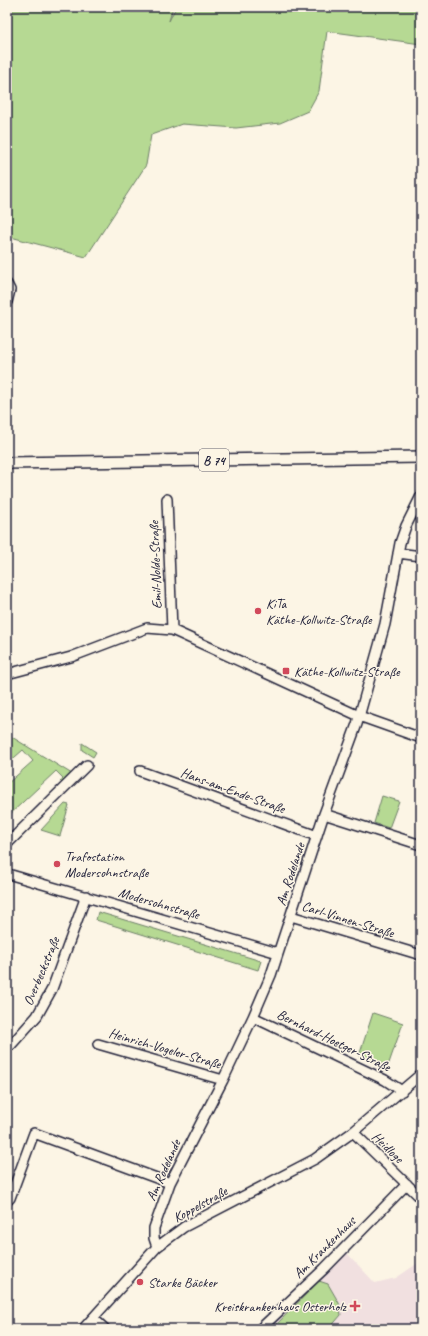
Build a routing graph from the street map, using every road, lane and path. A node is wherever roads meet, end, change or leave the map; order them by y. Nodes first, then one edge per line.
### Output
1 (7, 284) edge
2 (7, 302) edge
3 (421, 457) edge
4 (7, 462) edge
5 (421, 496) edge
6 (167, 499) dead end
7 (398, 553) junction
8 (421, 556) edge
9 (172, 630) junction
10 (7, 674) edge
11 (359, 716) junction
12 (421, 738) edge
13 (87, 765) dead end
14 (140, 771) dead end
15 (324, 814) junction
16 (317, 836) junction
17 (7, 844) edge
18 (421, 845) edge
19 (7, 873) edge
20 (86, 896) junction
21 (290, 916) junction
22 (278, 953) junction
23 (421, 955) edge
24 (254, 1017) junction
25 (98, 1044) dead end
26 (7, 1047) edge
27 (421, 1074) edge
28 (223, 1080) junction
29 (402, 1091) junction
30 (353, 1132) junction
31 (170, 1183) junction
32 (407, 1184) junction
33 (421, 1198) edge
34 (7, 1201) edge
35 (158, 1248) junction
36 (93, 1318) junction
37 (83, 1329) edge
38 (105, 1329) edge
39 (260, 1329) edge

1 - 2 street
3 - 4 main road, B 74
5 - 7 street, Am Rodelande
6 - 9 street, Emil-Nolde-Straße
7 - 8 street
7 - 11 street, Am Rodelande
9 - 10 street
9 - 11 street
11 - 12 street
11 - 15 street, Am Rodelande
13 - 17 street
14 - 16 street, Hans-am-Ende-Straße
15 - 16 street, Am Rodelande
15 - 18 street
16 - 21 street, Am Rodelande
19 - 20 street, Modersohnstraße
20 - 22 street, Modersohnstraße
20 - 26 street, Overbeckstraße
21 - 22 street, Am Rodelande
21 - 23 street, Carl-Vinnen-Straße
22 - 24 street, Am Rodelande
24 - 28 street, Am Rodelande
24 - 29 street, Bernhard-Hoetger-Straße
25 - 28 street, Heinrich-Vogeler-Straße
27 - 29 street, Koppelstraße
28 - 31 street, Am Rodelande
29 - 30 street, Koppelstraße
30 - 32 street, Heidloge
30 - 35 street, Koppelstraße
31 - 34 street
31 - 35 street, Am Rodelande
32 - 33 street, Heidloge
32 - 39 street, Am Krankenhaus
35 - 36 street, Koppelstraße
36 - 37 street, Koppelstraße
36 - 38 street

